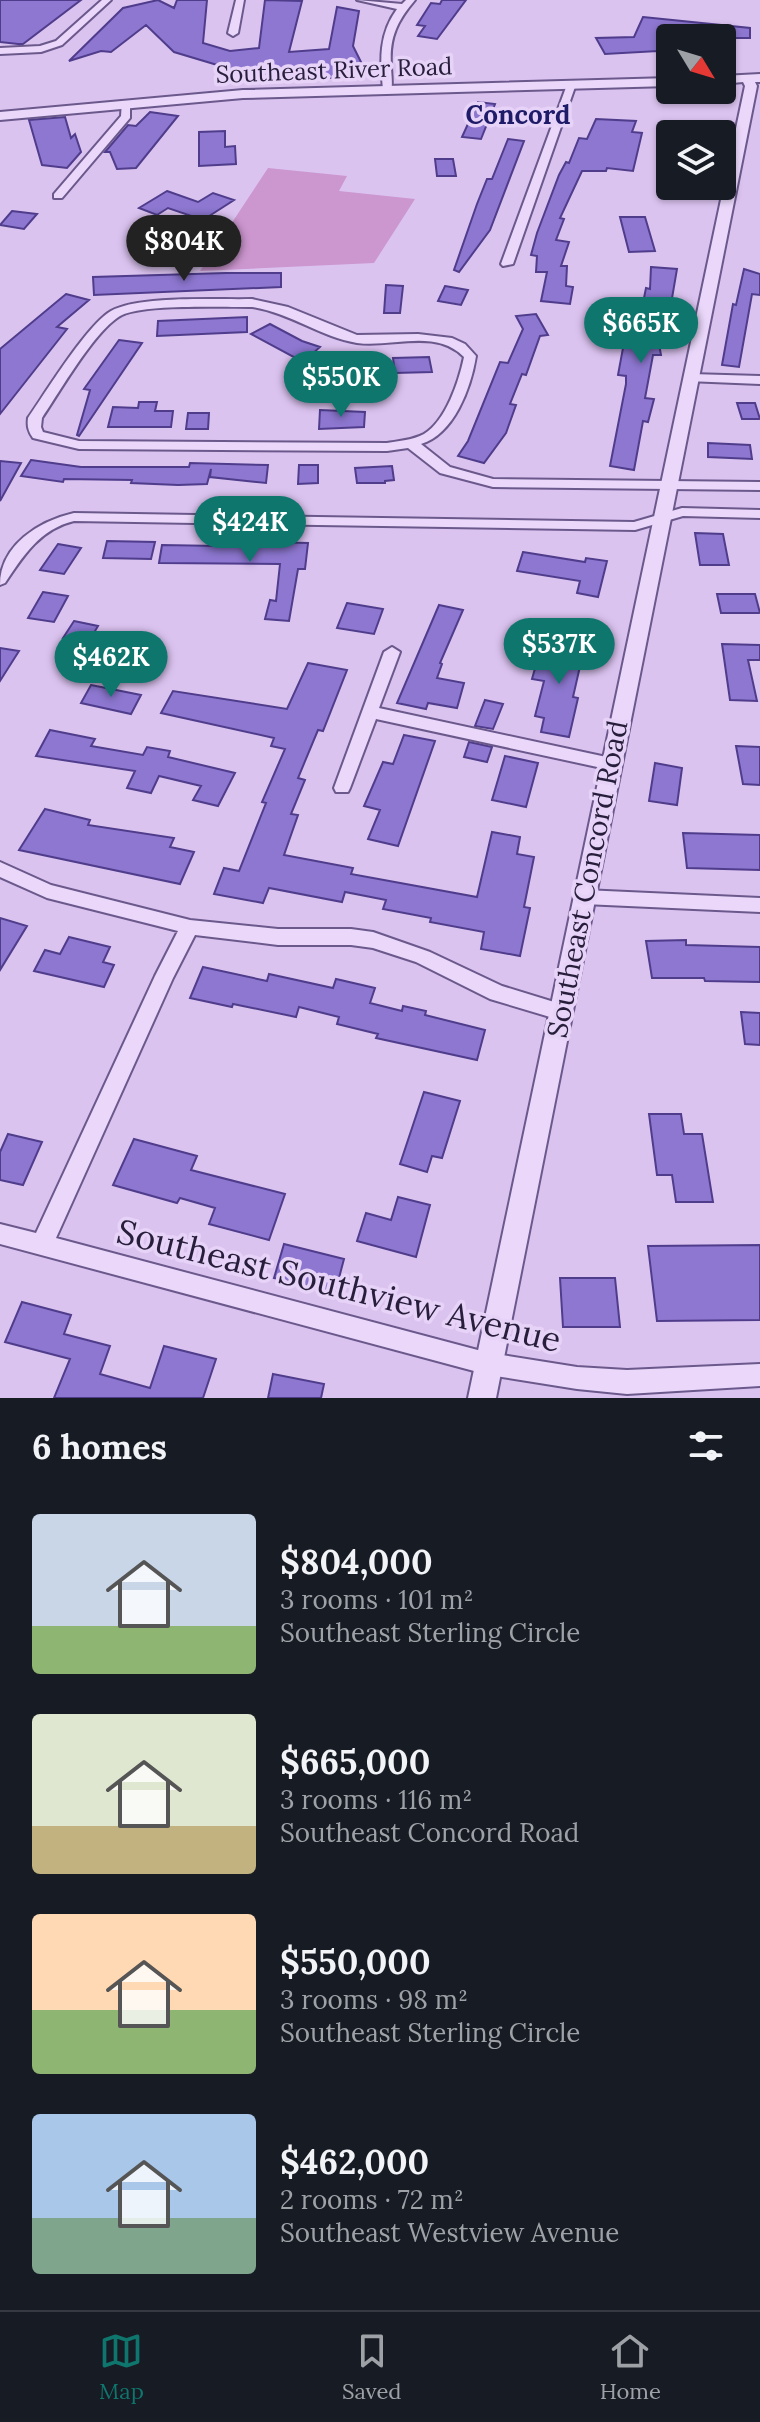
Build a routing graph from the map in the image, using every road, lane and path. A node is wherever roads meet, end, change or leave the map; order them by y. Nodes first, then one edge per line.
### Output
1 (107, 0) edge
2 (240, 0) edge
3 (361, 0) edge
4 (407, 3) edge
5 (233, 33) dead end
6 (0, 51) edge
7 (754, 79) edge
8 (656, 82) edge
9 (571, 84) junction
10 (388, 89) junction
11 (125, 103) junction
12 (0, 116) edge
13 (58, 196) dead end
14 (507, 264) dead end
15 (691, 378) junction
16 (760, 380) edge
17 (412, 444) junction
18 (668, 485) junction
19 (760, 486) edge
20 (760, 514) edge
21 (662, 518) junction
22 (0, 580) edge
23 (392, 652) dead end
24 (371, 712) junction
25 (611, 764) junction
26 (342, 788) dead end
27 (0, 869) edge
28 (584, 897) junction
29 (760, 905) edge
30 (190, 927) junction
31 (560, 1012) junction
32 (0, 1234) edge
33 (42, 1245) junction
34 (489, 1364) junction
35 (760, 1375) edge
36 (482, 1398) edge

1 - 6 street
2 - 5 street
3 - 4 street
4 - 10 street
7 - 15 street, Southeast Concord Road
8 - 9 street, Southeast River Road
9 - 10 street, Southeast River Road
9 - 14 street
10 - 11 street, Southeast River Road
11 - 12 street, Southeast River Road
11 - 13 street
15 - 16 street
15 - 18 street, Southeast Concord Road
17 - 17 street
17 - 18 street
18 - 19 street
18 - 21 street, Southeast Concord Road
20 - 21 street
21 - 22 street
21 - 25 street, Southeast Concord Road
23 - 24 street
24 - 25 street
24 - 26 street
25 - 28 street, Southeast Concord Road
27 - 30 street
28 - 29 street
28 - 31 street, Southeast Concord Road
30 - 31 street
30 - 33 street
31 - 34 street, Southeast Concord Road
32 - 33 street, Southeast Southview Avenue
33 - 34 street, Southeast Southview Avenue
34 - 35 street, Southeast Southview Avenue
34 - 36 street, Southeast Concord Road

